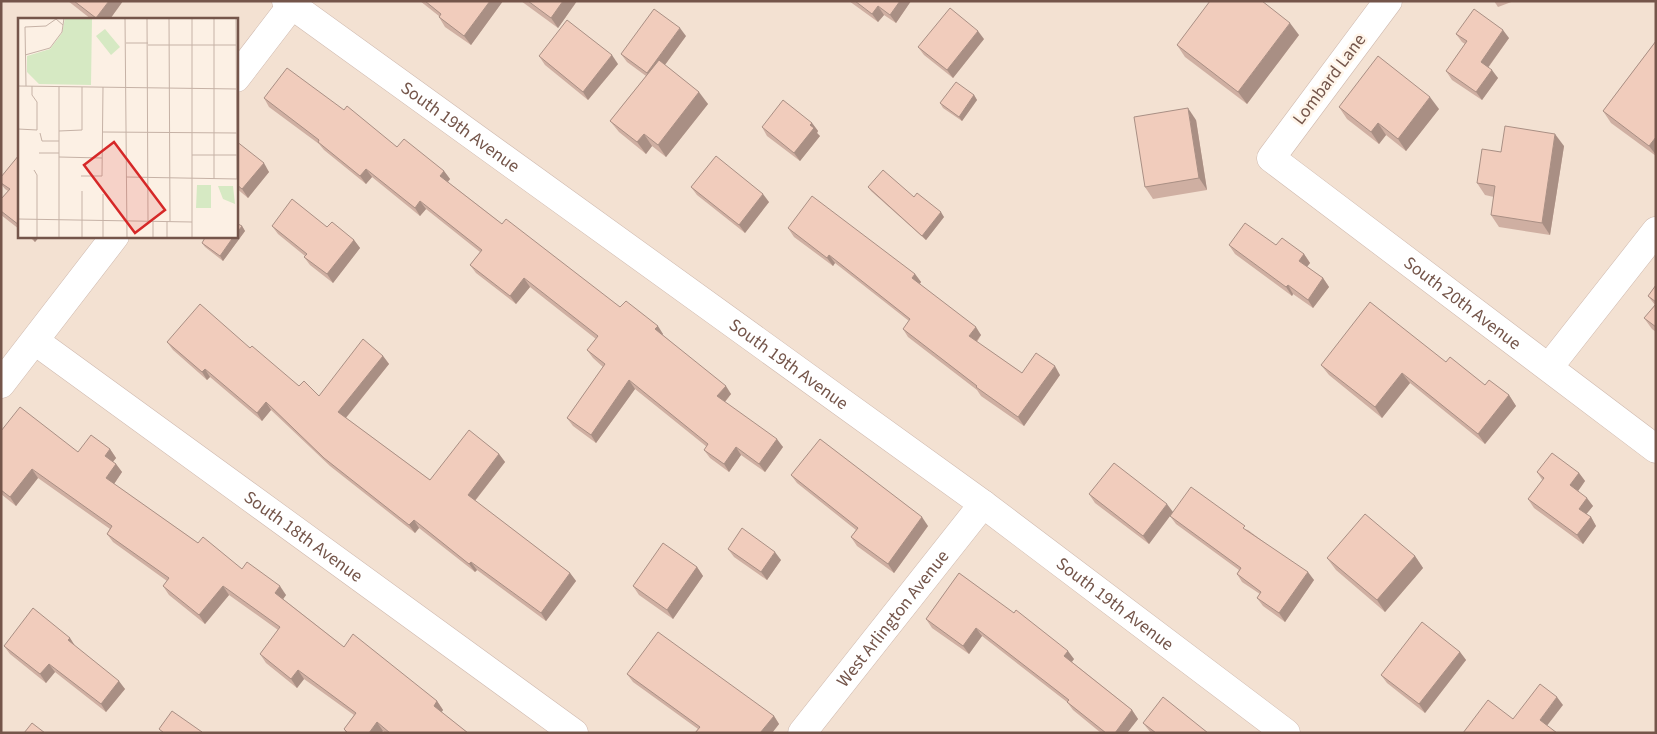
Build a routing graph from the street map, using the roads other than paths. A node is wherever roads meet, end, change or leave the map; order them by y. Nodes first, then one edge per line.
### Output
1 (1388, 1) edge
2 (291, 3) edge
3 (238, 75) edge
4 (1271, 158) joint
5 (1656, 231) edge
6 (113, 238) edge
7 (34, 341) junction
8 (1549, 367) junction
9 (1, 384) edge
10 (1656, 449) edge
11 (982, 504) junction
12 (574, 733) edge
13 (802, 733) edge
14 (1286, 733) edge

1 - 4 street, Lombard Lane
2 - 3 street
2 - 11 street, South 19th Avenue
4 - 8 street, South 20th Avenue
5 - 8 street
6 - 7 street
7 - 9 street
7 - 12 street, South 18th Avenue
8 - 10 street, South 20th Avenue
11 - 13 street, West Arlington Avenue
11 - 14 street, South 19th Avenue

